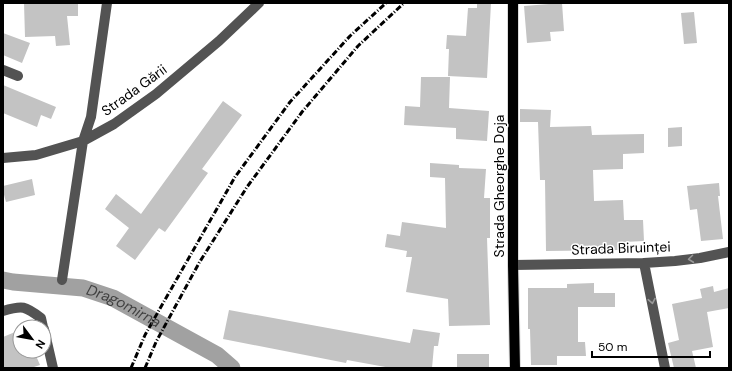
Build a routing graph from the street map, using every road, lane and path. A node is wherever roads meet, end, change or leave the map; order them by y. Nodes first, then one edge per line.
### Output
1 (107, 3) edge
2 (259, 3) edge
3 (513, 3) edge
4 (3, 70) edge
5 (18, 76) dead end
6 (83, 141) junction
7 (3, 158) edge
8 (729, 252) edge
9 (644, 263) junction
10 (513, 265) junction
11 (62, 280) dead end
12 (3, 311) edge
13 (41, 319) edge
14 (515, 368) edge
15 (665, 368) edge

1 - 6 street
2 - 6 street, Strada Gării
3 - 10 main road, Strada Gheorghe Doja
4 - 5 street
6 - 7 street, Strada Gării
6 - 11 street
8 -> 9 street, Strada Biruinței
9 - 10 street, Strada Biruinței
9 -> 15 street
10 - 14 main road, Strada Gheorghe Doja
12 - 13 street

